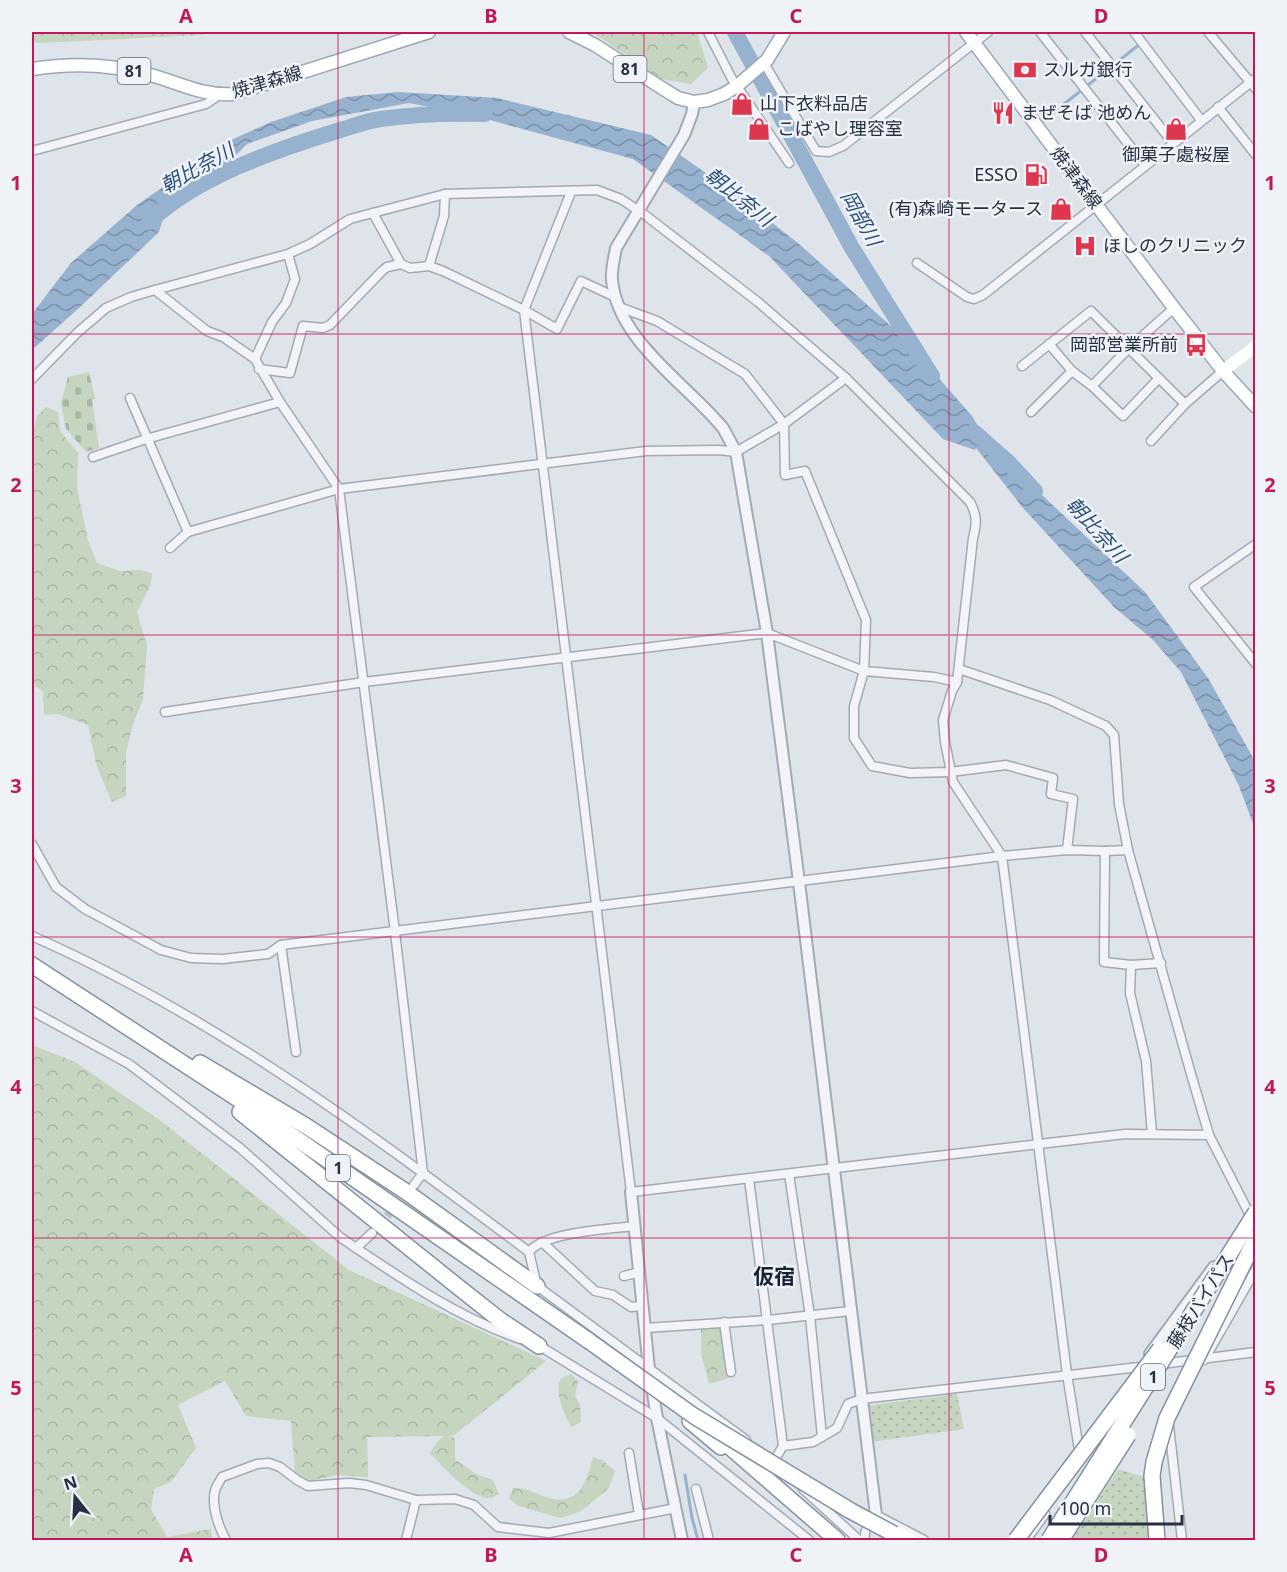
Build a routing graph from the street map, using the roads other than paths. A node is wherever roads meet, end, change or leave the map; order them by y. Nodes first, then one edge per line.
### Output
1 (429, 32) edge
2 (569, 32) edge
3 (708, 32) edge
4 (784, 32) edge
5 (966, 32) edge
6 (988, 32) edge
7 (1040, 32) edge
8 (1085, 32) edge
9 (1134, 32) edge
10 (1208, 32) edge
11 (975, 43) junction
12 (763, 64) junction
13 (32, 69) edge
14 (1254, 83) edge
15 (739, 84) junction
16 (219, 95) junction
17 (694, 102) junction
18 (1218, 107) junction
19 (1201, 120) junction
20 (1173, 144) junction
21 (32, 151) edge
22 (1256, 155) edge
23 (789, 163) dead end
24 (1145, 165) junction
25 (571, 192) junction
26 (445, 194) junction
27 (640, 206) junction
28 (1096, 206) junction
29 (373, 213) junction
30 (288, 255) junction
31 (917, 263) dead end
32 (401, 264) junction
33 (429, 266) junction
34 (155, 290) junction
35 (617, 302) junction
36 (1174, 308) junction
37 (524, 310) junction
38 (1049, 344) junction
39 (1256, 345) edge
40 (1129, 348) junction
41 (255, 359) junction
42 (1022, 366) dead end
43 (259, 369) junction
44 (1224, 370) junction
45 (1072, 371) junction
46 (846, 378) junction
47 (1159, 378) junction
48 (32, 379) edge
49 (1092, 386) junction
50 (130, 398) dead end
51 (280, 402) junction
52 (1185, 404) junction
53 (1256, 407) edge
54 (1031, 412) dead end
55 (784, 424) junction
56 (146, 439) junction
57 (1150, 441) dead end
58 (736, 452) junction
59 (93, 456) dead end
60 (543, 464) junction
61 (339, 489) junction
62 (188, 532) junction
63 (1256, 544) edge
64 (170, 548) dead end
65 (766, 633) junction
66 (566, 657) junction
67 (1256, 664) edge
68 (959, 669) junction
69 (864, 671) junction
70 (364, 682) junction
71 (957, 682) junction
72 (165, 712) dead end
73 (950, 772) junction
74 (32, 844) edge
75 (1067, 850) junction
76 (1128, 850) junction
77 (1105, 851) junction
78 (1002, 856) junction
79 (799, 882) junction
80 (597, 907) junction
81 (395, 932) junction
82 (32, 936) edge
83 (281, 945) junction
84 (1161, 963) junction
85 (32, 965) edge
86 (1131, 965) junction
87 (32, 978) edge
88 (84, 1000) junction
89 (32, 1011) edge
90 (296, 1052) dead end
91 (240, 1112) junction
92 (1152, 1134) junction
93 (1209, 1135) junction
94 (1038, 1144) junction
95 (833, 1169) junction
96 (423, 1173) junction
97 (789, 1174) junction
98 (748, 1179) junction
99 (414, 1185) tunnel mouth
100 (631, 1192) junction
101 (1255, 1218) edge
102 (635, 1226) junction
103 (372, 1233) tunnel mouth
104 (1256, 1238) edge
105 (542, 1242) junction
106 (356, 1248) junction
107 (530, 1250) junction
108 (1226, 1261) junction
109 (1256, 1269) edge
110 (640, 1272) junction
111 (624, 1276) dead end
112 (537, 1286) junction
113 (642, 1306) junction
114 (850, 1311) junction
115 (810, 1316) junction
116 (768, 1320) junction
117 (724, 1322) junction
118 (645, 1328) junction
119 (586, 1344) junction
120 (539, 1346) junction
121 (1256, 1352) edge
122 (1205, 1358) junction
123 (1140, 1367) junction
124 (649, 1369) junction
125 (731, 1372) dead end
126 (1067, 1374) junction
127 (861, 1399) junction
128 (657, 1418) junction
129 (692, 1419) junction
130 (822, 1437) junction
131 (783, 1446) junction
132 (629, 1453) dead end
133 (777, 1456) dead end
134 (1081, 1462) junction
135 (696, 1490) dead end
136 (416, 1500) junction
137 (676, 1508) junction
138 (639, 1514) junction
139 (876, 1515) junction
140 (226, 1540) edge
141 (406, 1540) edge
142 (682, 1540) edge
143 (709, 1540) edge
144 (809, 1540) edge
145 (827, 1540) edge
146 (837, 1540) edge
147 (859, 1540) edge
148 (865, 1540) edge
149 (909, 1540) edge
150 (924, 1540) edge
151 (1016, 1540) edge
152 (1026, 1540) edge
153 (1049, 1540) edge
154 (1061, 1540) edge
155 (1157, 1540) edge
156 (1182, 1540) edge

1 - 16 main road, 焼津森線 / 81
2 - 17 main road, 81
3 - 15 street
4 - 12 main road
5 - 11 main road, 焼津森線
6 - 11 street
7 - 24 street
8 - 20 street
9 - 19 street
10 - 14 street
11 - 12 street
11 - 28 main road, 焼津森線
12 - 15 main road
13 - 16 main road, 焼津森線 / 81
14 - 18 street
15 - 17 main road
15 - 23 street
16 - 21 street
17 - 27 street
18 - 19 street
18 - 22 street
19 - 20 street
20 - 24 street
24 - 28 street
25 - 26 street
25 - 27 street
25 - 37 street
26 - 29 street
26 - 33 street
27 - 35 street
27 - 46 street
28 - 31 street
28 - 36 main road, 焼津森線
29 - 30 street
29 - 32 street
30 - 34 street
30 - 41 street
32 - 33 street
32 - 43 street
33 - 37 street
34 - 41 street
34 - 48 street
35 - 37 street
35 - 55 street
35 - 58 street
36 - 40 street
36 - 44 main road, 焼津森線
37 - 60 street
38 - 40 street
38 - 42 street
38 - 45 street
39 - 44 main road
40 - 47 street
40 - 49 street
41 - 43 street
43 - 51 street
44 - 52 street
44 - 53 main road, 焼津森線
45 - 49 street
45 - 54 street
46 - 55 street
46 - 68 street
47 - 49 street
47 - 52 street
50 - 56 street
51 - 56 street
51 - 61 street
52 - 57 street
55 - 58 street
55 - 69 street
56 - 59 street
56 - 62 street
58 - 60 street
58 - 65 street
60 - 61 street
60 - 66 street
61 - 62 street
61 - 70 street
62 - 64 street
63 - 67 street
65 - 66 street
65 - 69 street
65 - 79 street
66 - 70 street
66 - 80 street
68 - 71 street
68 - 76 street
69 - 71 street
69 - 73 street
70 - 72 street
70 - 81 street
71 - 73 street
73 - 75 street
73 - 78 street
74 - 83 street
75 - 77 street
75 - 78 street
76 - 77 street
76 - 84 street
77 - 86 street
78 - 79 street
78 - 94 street
79 - 80 street
79 - 95 street
80 - 81 street
80 - 100 street
81 - 83 street
81 - 96 street
82 - 96 street
83 - 90 street
84 - 86 street
84 - 93 street
85 - 88 highway, 1
86 - 92 street
87 - 91 highway
88 - 112 highway
88 - 119 highway, 1
89 - 106 street
91 - 119 highway
91 - 120 highway
92 - 93 street
92 - 94 street
93 - 101 street
94 - 95 street
94 - 126 street
95 - 97 street
95 - 114 street
96 - 99 street
96 - 107 street
97 - 98 street
97 - 115 street
98 - 100 street
98 - 116 street
100 - 102 street
101 - 108 highway, 藤枝バイパス / 1, bridge
101 - 123 street
101 - 154 highway, 藤枝バイパス / 1, bridge
102 - 105 street
102 - 110 street
103 - 106 street
104 - 155 highway, bridge
105 - 107 street
105 - 113 street
106 - 120 street
107 - 112 street
108 - 151 highway, 1, bridge
108 - 153 highway, 藤枝バイパス / 1, bridge
109 - 122 street
110 - 111 street
110 - 113 street
112 - 124 street
113 - 118 street
114 - 115 street
114 - 127 street
115 - 116 street
115 - 130 street
116 - 117 street
116 - 131 street
117 - 118 street
117 - 125 street
118 - 124 street
119 - 129 highway
120 - 128 street
121 - 122 street
122 - 123 street
122 - 156 street
123 - 126 street
123 - 134 street
124 - 128 street
124 - 147 street
126 - 127 street
126 - 134 street
127 - 130 street
127 - 139 street
128 - 137 street
128 - 144 street
129 - 145 highway
129 - 146 highway, bridge
129 - 149 highway, bridge
130 - 131 street
131 - 133 street
132 - 138 street
134 - 152 street
135 - 143 street
136 - 138 street
136 - 140 street
136 - 141 street
137 - 138 street
137 - 142 street
139 - 148 street
139 - 150 street

